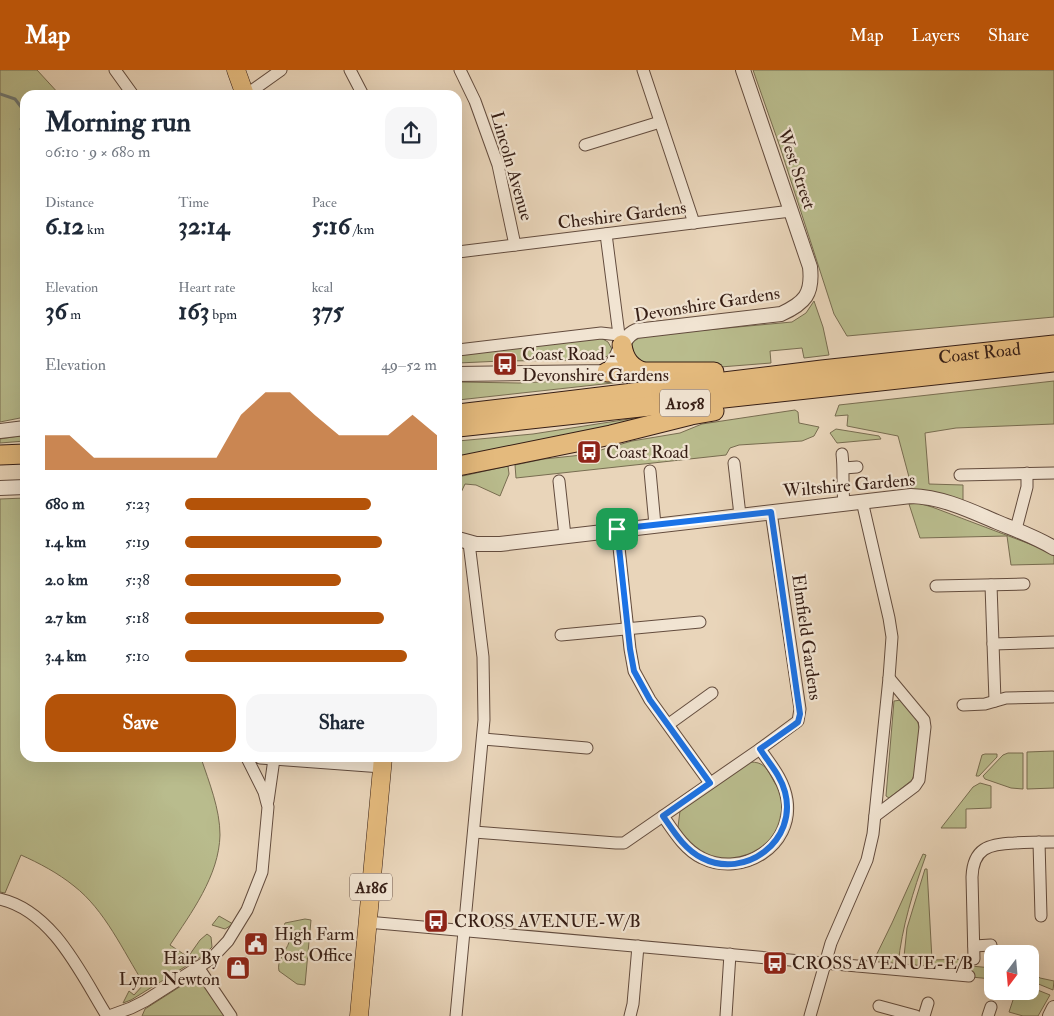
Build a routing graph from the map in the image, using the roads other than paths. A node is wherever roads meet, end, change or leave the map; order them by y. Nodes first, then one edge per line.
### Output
1 (115, 70) edge
2 (236, 70) edge
3 (281, 70) edge
4 (350, 70) edge
5 (460, 70) edge
6 (643, 70) edge
7 (743, 70) edge
8 (129, 90) edge
9 (243, 90) edge
10 (252, 90) edge
11 (360, 90) edge
12 (660, 122) junction
13 (585, 145) dead end
14 (791, 211) junction
15 (694, 223) junction
16 (606, 234) junction
17 (516, 245) junction
18 (462, 252) edge
19 (812, 282) joint
20 (622, 340) junction
21 (1054, 345) edge
22 (462, 350) edge
23 (1054, 362) edge
24 (822, 370) junction
25 (607, 372) junction
26 (645, 372) junction
27 (462, 374) edge
28 (912, 378) junction
29 (462, 414) edge
30 (462, 427) edge
31 (20, 429) edge
32 (0, 431) edge
33 (20, 454) edge
34 (842, 454) dead end
35 (0, 455) edge
36 (734, 463) dead end
37 (462, 465) edge
38 (20, 466) edge
39 (0, 467) edge
40 (856, 467) dead end
41 (844, 468) junction
42 (650, 471) dead end
43 (1027, 473) junction
44 (1054, 473) edge
45 (960, 475) dead end
46 (559, 481) dead end
47 (20, 487) edge
48 (0, 488) edge
49 (862, 501) junction
50 (844, 503) junction
51 (771, 512) junction
52 (740, 516) junction
53 (655, 525) junction
54 (617, 529) junction
55 (1016, 529) junction
56 (565, 536) junction
57 (464, 541) edge
58 (1054, 548) edge
59 (1024, 584) dead end
60 (991, 585) junction
61 (936, 586) dead end
62 (700, 622) dead end
63 (628, 628) junction
64 (562, 635) dead end
65 (1054, 642) edge
66 (993, 644) junction
67 (889, 678) junction
68 (712, 693) dead end
69 (1052, 697) dead end
70 (995, 700) junction
71 (963, 705) dead end
72 (669, 724) junction
73 (483, 739) junction
74 (587, 748) dead end
75 (760, 749) junction
76 (249, 762) edge
77 (273, 762) edge
78 (383, 762) edge
79 (710, 783) junction
80 (268, 801) junction
81 (663, 816) junction
82 (875, 816) junction
83 (474, 832) junction
84 (1039, 842) junction
85 (1054, 842) edge
86 (2, 899) edge
87 (0, 912) edge
88 (1041, 916) dead end
89 (367, 922) junction
90 (464, 930) junction
91 (984, 945) edge
92 (638, 946) junction
93 (974, 946) junction
94 (730, 954) junction
95 (974, 959) dead end
96 (826, 963) junction
97 (198, 967) junction
98 (969, 976) dead end
99 (928, 1004) dead end
100 (879, 1006) dead end
101 (1054, 1008) edge
102 (133, 1012) edge
103 (108, 1016) edge
104 (231, 1016) edge
105 (359, 1016) edge
106 (456, 1016) edge
107 (630, 1016) edge
108 (726, 1016) edge
109 (810, 1016) edge
110 (916, 1016) edge
111 (924, 1016) edge
112 (1050, 1016) edge

1 - 8 street
2 - 9 main road
3 - 10 street
4 - 11 street
5 - 17 street, Lincoln Avenue
6 - 12 street
7 - 14 street, West Street
12 - 13 street
12 - 15 street
14 - 15 street, Cheshire Gardens
14 - 19 street, West Street
15 - 16 street, Cheshire Gardens
16 - 17 street, Cheshire Gardens
16 - 20 street
17 - 18 street, Cheshire Gardens
19 - 20 street, Devonshire Gardens
20 - 22 street, Devonshire Gardens
20 - 25 street, Devonshire Gardens
20 - 26 highway
21 - 24 highway, Coast Road / A1058
23 - 28 highway, Coast Road / A1058
24 - 26 highway
24 - 29 highway, Coast Road / A1058
25 - 26 highway
25 - 27 street
28 - 30 highway, Coast Road / A1058
28 - 37 highway
31 - 32 street
33 - 35 highway
34 - 41 street
36 - 52 street
38 - 39 highway
40 - 41 street
41 - 50 street
42 - 53 street
43 - 44 street
43 - 45 street
43 - 55 street
46 - 56 street
47 - 48 street
49 - 50 street, Wiltshire Gardens
49 - 55 street, Wiltshire Gardens
49 - 67 street
50 - 51 street, Wiltshire Gardens
51 - 52 street, Wiltshire Gardens
51 - 75 street, Elmfield Gardens
52 - 53 street, Wiltshire Gardens
53 - 54 street, Wiltshire Gardens
54 - 56 street, Wiltshire Gardens
54 - 63 street
55 - 58 street, Wiltshire Gardens
56 - 57 street, Wiltshire Gardens
57 - 73 street
59 - 60 street
60 - 61 street
60 - 66 street
62 - 63 street
63 - 64 street
63 - 72 street
65 - 66 street
66 - 70 street
67 - 82 street
67 - 82 street
68 - 72 street
69 - 70 street
70 - 71 street
72 - 79 street
73 - 74 street
73 - 83 street
75 - 79 street, Elmfield Gardens
75 - 81 street
76 - 80 street
77 - 80 street
78 - 89 main road, A186
79 - 81 street, Elmfield Gardens
80 - 97 street
81 - 83 street, Elmfield Gardens
82 - 96 street
83 - 90 street
84 - 85 street
84 - 88 street
84 - 93 street
86 - 87 street
86 - 103 street
89 - 90 street
89 - 105 main road, A186
90 - 92 street
90 - 106 street
91 - 93 street
92 - 94 street
92 - 107 street
93 - 95 street
94 - 96 street
94 - 108 street
96 - 98 street
96 - 109 street
97 - 102 street
97 - 104 street
99 - 111 street
100 - 110 street
101 - 112 street
102 - 103 street

